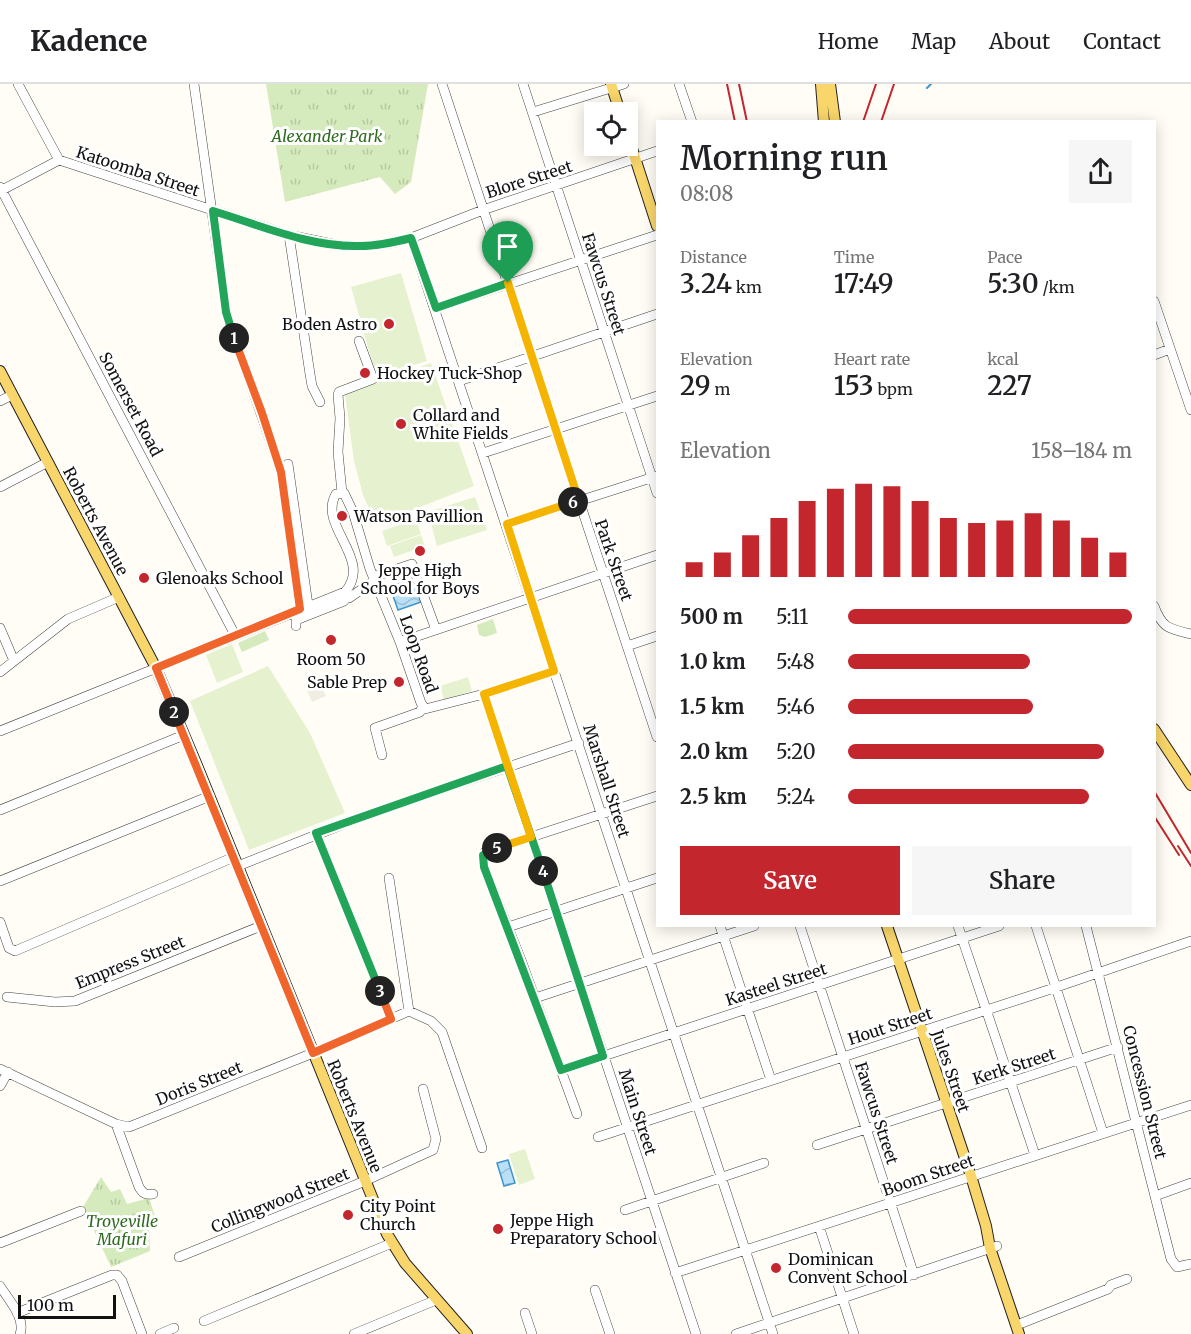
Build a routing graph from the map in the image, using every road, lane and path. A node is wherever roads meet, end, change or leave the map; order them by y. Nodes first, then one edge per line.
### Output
1 (18, 84) edge
2 (194, 84) edge
3 (442, 84) edge
4 (523, 84) edge
5 (624, 84) edge
6 (679, 84) edge
7 (821, 84) edge
8 (830, 84) edge
9 (611, 86) edge
10 (617, 102) edge
11 (533, 112) junction
12 (691, 120) edge
13 (824, 120) edge
14 (835, 120) edge
15 (656, 152) edge
16 (635, 156) edge
17 (636, 159) junction
18 (58, 160) junction
19 (557, 187) junction
20 (1, 189) edge
21 (483, 210) junction
22 (213, 211) junction
23 (656, 223) edge
24 (289, 235) junction
25 (656, 235) edge
26 (411, 238) junction
27 (580, 261) junction
28 (508, 283) junction
29 (1156, 307) edge
30 (436, 308) junction
31 (656, 314) edge
32 (604, 333) junction
33 (360, 341) dead end
34 (1170, 349) junction
35 (1156, 354) edge
36 (533, 357) junction
37 (0, 371) edge
38 (459, 381) junction
39 (12, 395) junction
40 (656, 396) edge
41 (0, 401) edge
42 (320, 402) dead end
43 (628, 405) junction
44 (1191, 410) edge
45 (556, 429) junction
46 (483, 453) junction
47 (48, 462) junction
48 (288, 464) dead end
49 (654, 477) edge
50 (0, 487) edge
51 (342, 493) junction
52 (579, 501) junction
53 (507, 524) junction
54 (656, 555) edge
55 (603, 573) junction
56 (373, 579) junction
57 (119, 597) junction
58 (531, 597) junction
59 (345, 598) junction
60 (304, 607) junction
61 (1156, 610) edge
62 (296, 626) dead end
63 (0, 628) edge
64 (436, 630) junction
65 (1191, 634) edge
66 (235, 635) junction
67 (656, 636) edge
68 (400, 642) junction
69 (627, 646) junction
70 (14, 661) junction
71 (156, 668) junction
72 (554, 671) junction
73 (0, 672) edge
74 (484, 694) junction
75 (423, 706) junction
76 (654, 716) edge
77 (0, 731) edge
78 (1156, 732) edge
79 (184, 735) junction
80 (579, 743) junction
81 (382, 755) dead end
82 (507, 766) junction
83 (1191, 785) edge
84 (210, 796) junction
85 (656, 796) edge
86 (0, 810) edge
87 (602, 814) junction
88 (316, 833) junction
89 (531, 837) junction
90 (236, 861) junction
91 (389, 878) dead end
92 (656, 878) edge
93 (0, 881) edge
94 (626, 888) junction
95 (557, 911) junction
96 (0, 922) edge
97 (261, 926) junction
98 (508, 927) junction
99 (720, 927) edge
100 (751, 927) edge
101 (800, 927) edge
102 (887, 927) edge
103 (958, 927) edge
104 (996, 927) edge
105 (1036, 927) edge
106 (1086, 927) edge
107 (724, 936) junction
108 (962, 938) junction
109 (1191, 941) edge
110 (898, 958) junction
111 (650, 960) junction
112 (1098, 972) junction
113 (580, 984) junction
114 (819, 985) junction
115 (1054, 988) junction
116 (7, 997) dead end
117 (535, 998) junction
118 (747, 1009) junction
119 (985, 1010) junction
120 (409, 1011) junction
121 (391, 1019) junction
122 (922, 1031) junction
123 (674, 1032) junction
124 (1118, 1047) junction
125 (313, 1053) junction
126 (603, 1056) junction
127 (843, 1057) junction
128 (1079, 1060) junction
129 (561, 1070) junction
130 (4, 1071) edge
131 (771, 1080) junction
132 (1010, 1083) junction
133 (0, 1086) edge
134 (423, 1089) dead end
135 (947, 1104) junction
136 (698, 1105) junction
137 (1191, 1105) edge
138 (577, 1114) dead end
139 (1136, 1121) junction
140 (116, 1124) junction
141 (627, 1128) junction
142 (866, 1129) junction
143 (1103, 1132) junction
144 (598, 1137) dead end
145 (817, 1145) dead end
146 (482, 1148) dead end
147 (1035, 1155) junction
148 (764, 1163) dead end
149 (970, 1176) junction
150 (722, 1178) junction
151 (365, 1181) junction
152 (1191, 1184) edge
153 (153, 1194) dead end
154 (1155, 1196) junction
155 (651, 1201) junction
156 (892, 1204) junction
157 (625, 1210) dead end
158 (81, 1211) dead end
159 (819, 1226) junction
160 (0, 1244) edge
161 (392, 1244) junction
162 (993, 1247) junction
163 (745, 1250) junction
164 (179, 1257) dead end
165 (1191, 1264) edge
166 (675, 1273) junction
167 (915, 1275) junction
168 (1127, 1279) dead end
169 (0, 1286) edge
170 (595, 1290) dead end
171 (842, 1298) junction
172 (436, 1300) junction
173 (17, 1313) junction
174 (525, 1313) dead end
175 (204, 1321) dead end
176 (770, 1322) junction
177 (174, 1328) dead end
178 (1020, 1328) edge
179 (20, 1334) edge
180 (142, 1334) edge
181 (160, 1334) edge
182 (354, 1334) edge
183 (467, 1334) edge
184 (532, 1334) edge
185 (610, 1334) edge
186 (696, 1334) edge
187 (736, 1334) edge
188 (773, 1334) edge
189 (854, 1334) edge
190 (1026, 1334) edge

1 - 18 street
2 - 22 street
3 - 21 street, Park Street
4 - 11 street, Fawcus Street
5 - 9 street
6 - 12 street
7 - 13 main road
8 - 14 main road
9 - 10 main road
9 - 11 street
11 - 19 street, Fawcus Street
15 - 17 street, Blore Street
16 - 17 main road
17 - 19 street, Blore Street
17 - 23 main road
18 - 20 street, Katoomba Street
18 - 22 street, Katoomba Street
19 - 21 street, Blore Street
19 - 27 street, Fawcus Street
20 - 66 street, Somerset Road
21 - 26 street, Blore Street
21 - 28 street, Park Street
22 - 24 street, Katoomba Street
22 - 60 street
24 - 26 street, Katoomba Street
24 - 42 street
25 - 27 street
26 - 30 street, Marshall Street
27 - 28 street
27 - 32 street, Fawcus Street
28 - 30 street
28 - 36 street, Park Street
29 - 34 street
30 - 38 street, Marshall Street
31 - 32 street
32 - 36 street
32 - 43 street, Fawcus Street
33 - 51 street
34 - 35 street
34 - 44 street
36 - 38 street
36 - 45 street, Park Street
37 - 39 main road, Roberts Avenue
38 - 46 street, Marshall Street
39 - 41 street
39 - 47 main road, Roberts Avenue
40 - 43 street
43 - 45 street
43 - 49 street, Fawcus Street
45 - 46 street
45 - 52 street, Park Street
46 - 53 street, Marshall Street
47 - 50 street
47 - 57 main road, Roberts Avenue
48 - 60 street
49 - 52 street
51 - 56 street, Loop Road
51 - 59 street
52 - 53 street
52 - 55 street, Park Street
53 - 58 street, Marshall Street
54 - 55 street
55 - 58 street
55 - 69 street, Park Street
56 - 59 street
56 - 64 street
56 - 68 street, Loop Road
57 - 70 street
57 - 71 main road, Roberts Avenue
58 - 64 street
58 - 72 street, Marshall Street
59 - 60 street
59 - 62 street
60 - 66 street
61 - 65 street
63 - 70 street
64 - 68 street
66 - 71 street
67 - 69 street
68 - 75 street, Loop Road
69 - 76 street, Park Street
70 - 73 street
71 - 77 street
71 - 79 main road, Roberts Avenue
72 - 74 street, Loop Road
72 - 80 street, Marshall Street
74 - 75 street, Loop Road
74 - 82 street, Main Street
75 - 81 street
78 - 83 main road
79 - 84 main road, Roberts Avenue
79 - 86 street
80 - 82 street
80 - 87 street, Marshall Street
82 - 88 street
82 - 89 street, Main Street
84 - 90 main road, Roberts Avenue
84 - 93 street
85 - 87 street
87 - 89 street
87 - 94 street, Marshall Street
88 - 90 street
88 - 121 street
89 - 95 street, Main Street
89 - 98 street
90 - 96 street
90 - 97 main road, Roberts Avenue
91 - 120 street
92 - 94 street
94 - 95 street
94 - 111 street, Marshall Street
95 - 98 street
95 - 113 street, Main Street
97 - 116 street, Empress Street
97 - 125 main road, Roberts Avenue
98 - 117 street
99 - 107 street
100 - 107 street
101 - 114 street, Fawcus Street
102 - 110 main road, Jules Street
103 - 108 street
104 - 108 street, Kasteel Street
105 - 115 street
106 - 112 street, Concession Street
107 - 111 street
107 - 118 street
108 - 110 street, Kasteel Street
108 - 119 street
109 - 112 street, Hout Street
110 - 114 street, Kasteel Street
110 - 122 main road, Jules Street
111 - 113 street
111 - 123 street, Marshall Street
112 - 115 street, Hout Street
112 - 124 street, Concession Street
113 - 117 street
113 - 126 street, Main Street
114 - 118 street, Kasteel Street
114 - 127 street, Fawcus Street
115 - 119 street, Hout Street
115 - 128 street
117 - 129 street
118 - 123 street, Kasteel Street
118 - 131 street
119 - 122 street, Hout Street
119 - 132 street
120 - 121 street, Doris Street
120 - 146 street
121 - 125 street, Doris Street
122 - 127 street, Hout Street
122 - 135 main road, Jules Street
123 - 126 street, Kasteel Street
123 - 136 street, Marshall Street
124 - 128 street, Kerk Street
124 - 139 street, Concession Street
125 - 140 street, Doris Street
125 - 151 main road, Roberts Avenue
126 - 129 street, Kasteel Street
126 - 141 street, Main Street
127 - 131 street, Hout Street
127 - 142 street, Fawcus Street
128 - 132 street, Kerk Street
128 - 143 street
129 - 138 street
130 - 133 street
130 - 140 street
131 - 136 street, Hout Street
132 - 135 street, Kerk Street
132 - 147 street
134 - 151 street, Collingwood Street
135 - 142 street, Kerk Street
135 - 149 main road, Jules Street
136 - 141 street, Hout Street
136 - 150 street, Marshall Street
137 - 139 street, Boom Street
139 - 143 street, Boom Street
139 - 154 street, Concession Street
140 - 153 street
141 - 144 street, Hout Street
141 - 155 street, Main Street
142 - 145 street, Kerk Street
142 - 156 street, Fawcus Street
143 - 147 street, Boom Street
147 - 149 street, Boom Street
148 - 150 street
149 - 156 street, Boom Street
149 - 162 main road, Jules Street
150 - 155 street
150 - 163 street, Marshall Street
151 - 161 main road, Roberts Avenue
151 - 164 street, Collingwood Street
152 - 154 street
154 - 165 street, Concession Street
155 - 157 street
155 - 166 street, Main Street
156 - 159 street, Boom Street
156 - 167 street, Fawcus Street
158 - 160 street
159 - 163 street, Boom Street
159 - 171 street
161 - 172 main road, Roberts Avenue
161 - 175 street
162 - 167 street
162 - 178 main road, Jules Street
163 - 166 street, Boom Street
163 - 176 street, Marshall Street
166 - 186 street, Main Street
167 - 171 street
168 - 178 street
169 - 173 street
170 - 185 street
171 - 176 street
171 - 189 street
172 - 182 street
172 - 183 main road, Roberts Avenue
173 - 179 street
173 - 180 street
174 - 184 street
176 - 187 street
176 - 188 street, Marshall Street
177 - 181 street
178 - 190 main road, Jules Street

